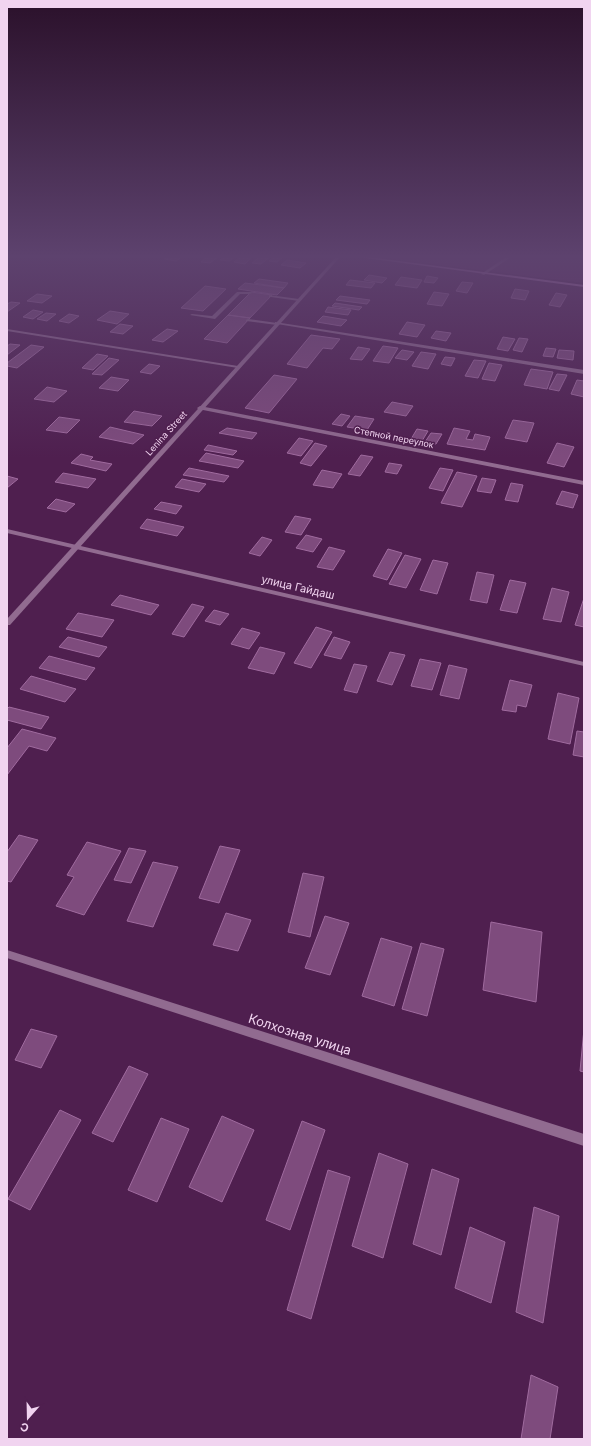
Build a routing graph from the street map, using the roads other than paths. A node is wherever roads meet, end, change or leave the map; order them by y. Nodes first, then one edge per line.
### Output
1 (277, 323) edge
2 (280, 323) edge
3 (7, 330) edge
4 (238, 367) junction
5 (584, 372) edge
6 (200, 408) junction
7 (584, 483) edge
8 (7, 531) edge
9 (75, 546) junction
10 (7, 623) edge
11 (584, 664) edge
12 (7, 954) edge
13 (584, 1140) edge

1 - 4 street, Lenina Street
2 - 5 street
3 - 4 street
4 - 6 street, Lenina Street
6 - 7 street, Степной переулок
6 - 9 street, Lenina Street
8 - 9 street, улица Гайдаш
9 - 10 street, Lenina Street
9 - 11 street, улица Гайдаш
12 - 13 street, Колхозная улица

